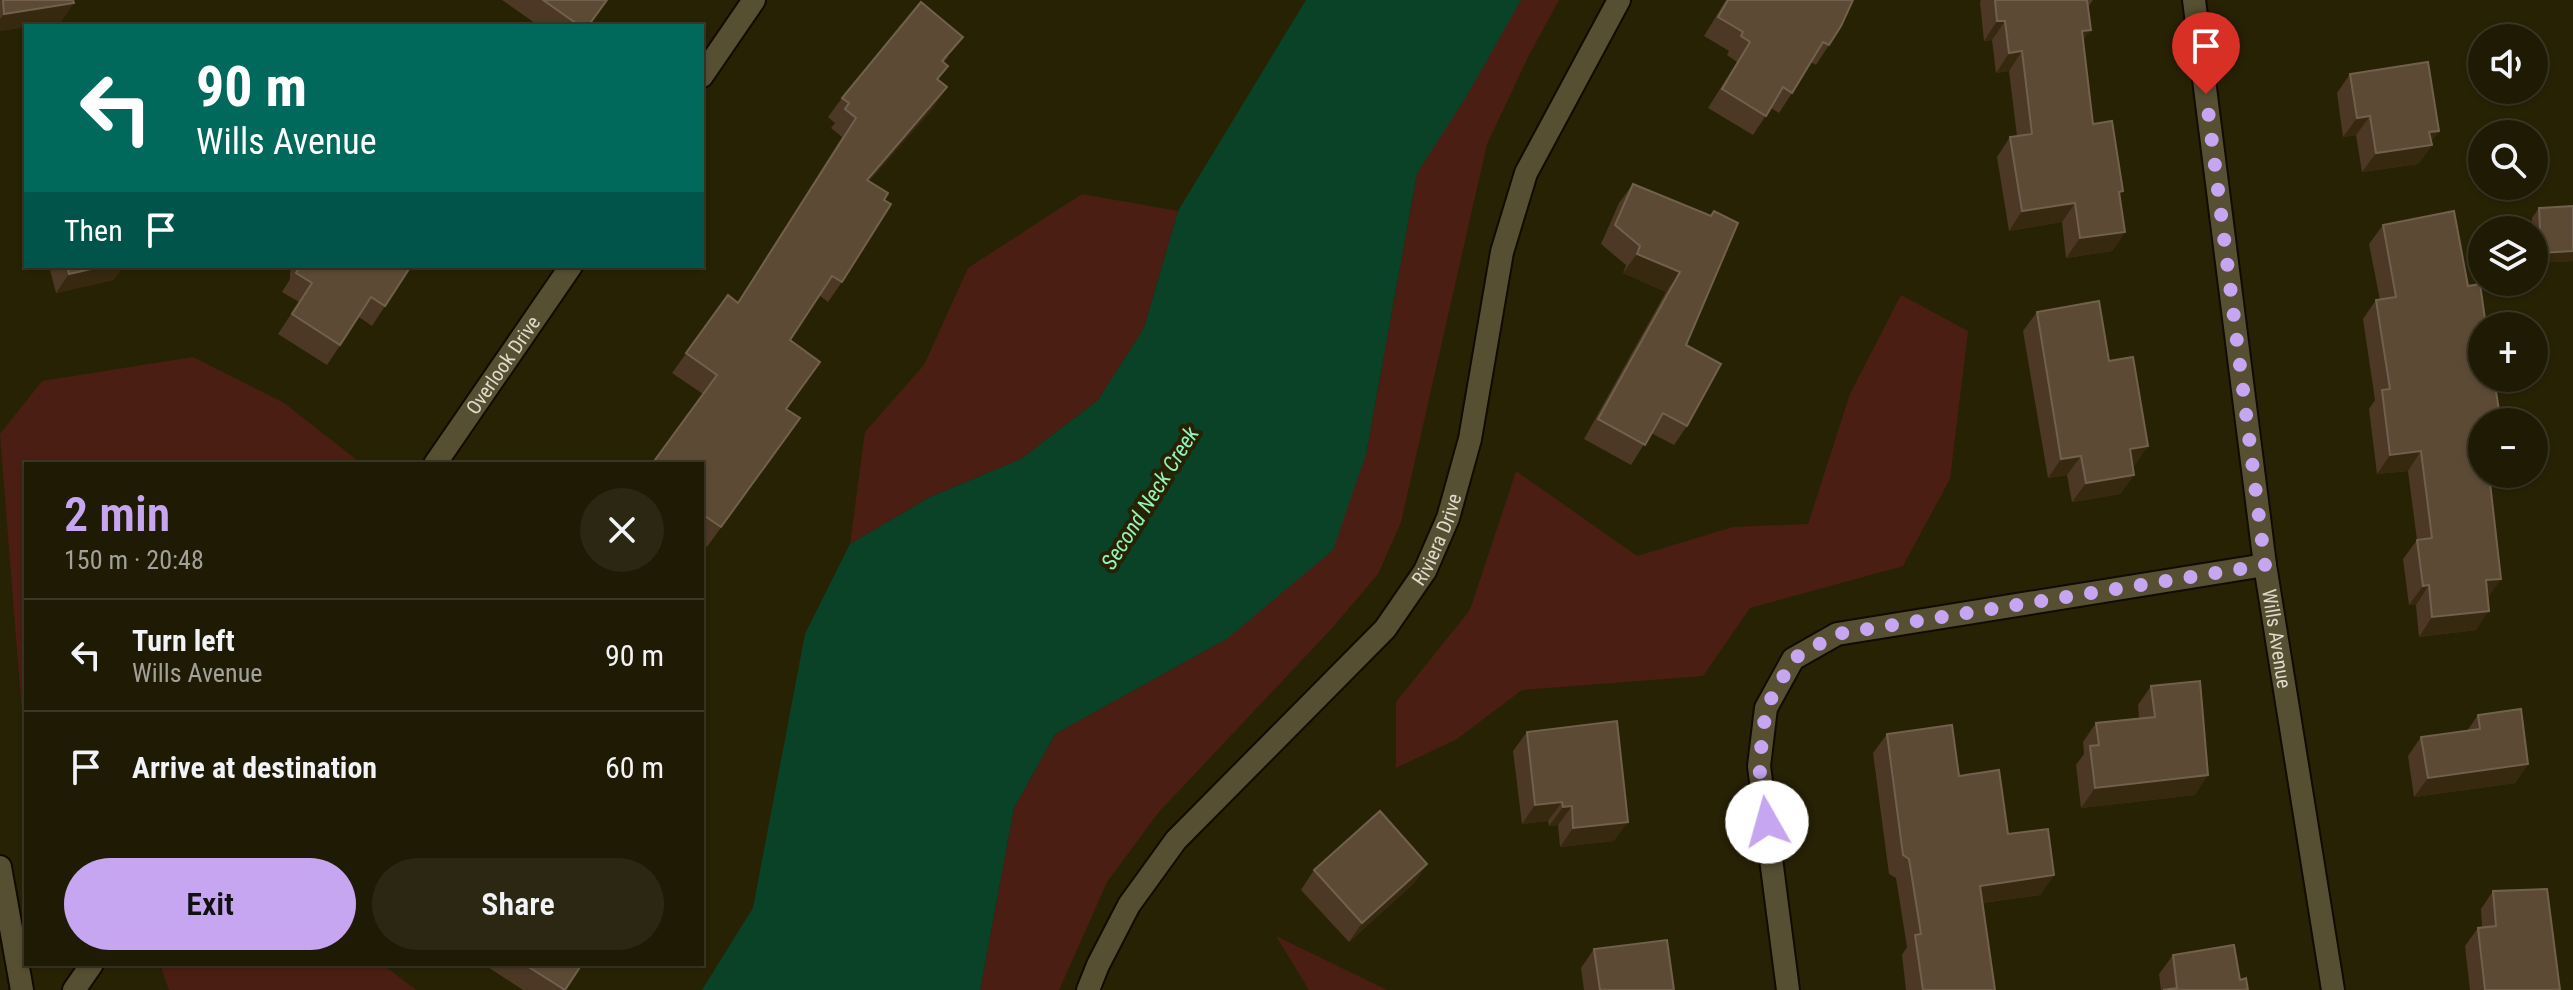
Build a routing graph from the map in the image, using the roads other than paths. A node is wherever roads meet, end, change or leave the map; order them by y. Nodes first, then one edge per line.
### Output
1 (754, 0) edge
2 (1619, 0) edge
3 (2194, 0) edge
4 (704, 73) edge
5 (570, 268) edge
6 (436, 462) edge
7 (2265, 565) junction
8 (0, 867) edge
9 (91, 966) edge
10 (22, 990) edge
11 (74, 990) edge
12 (1088, 990) edge
13 (1788, 990) edge
14 (2333, 990) edge

1 - 4 street
2 - 12 street, Riviera Drive
3 - 7 street, Wills Avenue
5 - 6 street, Overlook Drive
7 - 13 street
7 - 14 street, Wills Avenue
8 - 10 street
9 - 11 street

